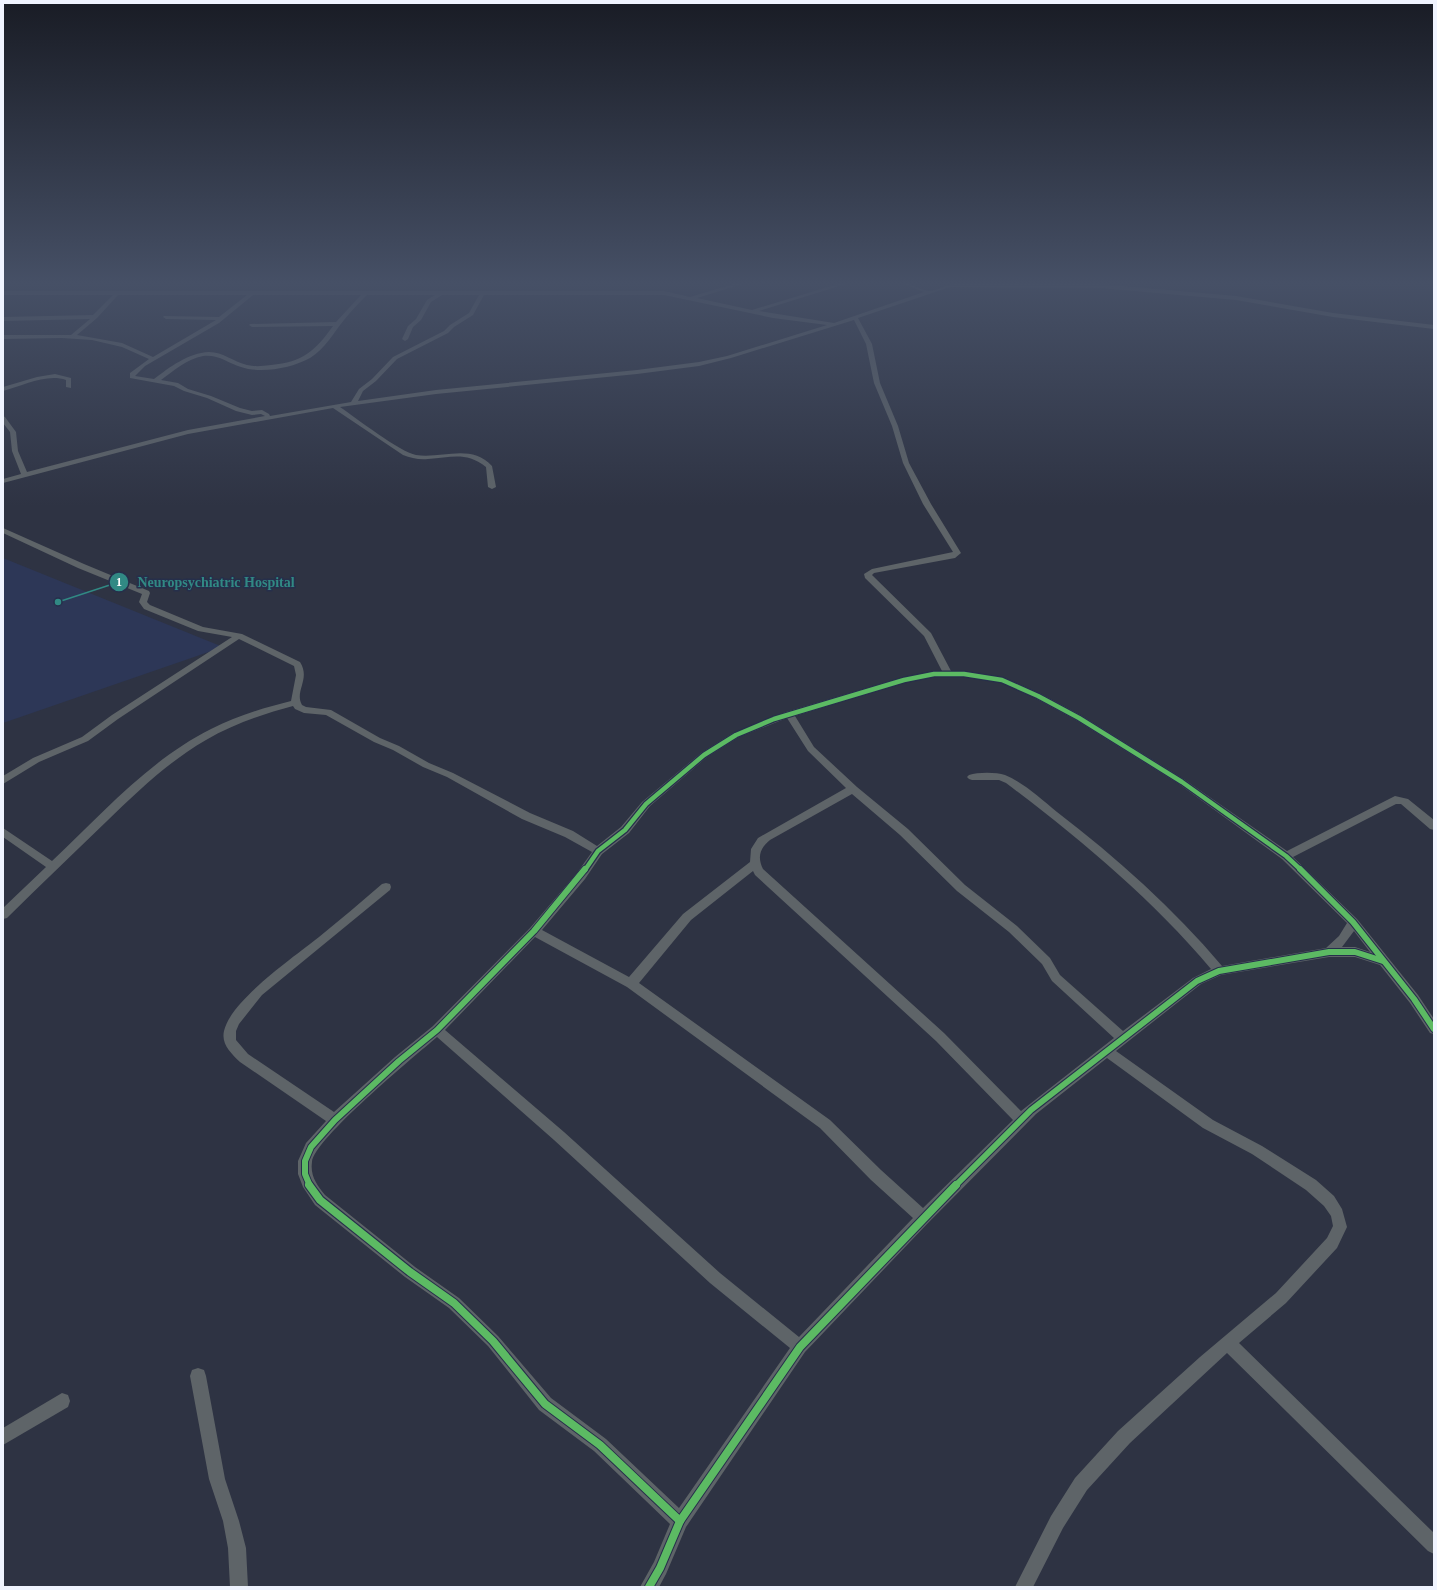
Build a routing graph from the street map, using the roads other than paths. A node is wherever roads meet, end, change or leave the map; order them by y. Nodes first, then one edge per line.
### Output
1 (149, 357) edge
2 (156, 357) edge
3 (196, 357) edge
4 (223, 357) edge
5 (305, 357) edge
6 (397, 357) edge
7 (728, 357) edge
8 (872, 357) edge
9 (153, 359) junction
10 (155, 380) junction
11 (69, 387) dead end
12 (3, 389) edge
13 (353, 403) junction
14 (336, 407) junction
15 (238, 410) junction
16 (272, 417) junction
17 (3, 418) edge
18 (246, 422) junction
19 (5, 425) edge
20 (26, 475) junction
21 (3, 481) edge
22 (492, 487) dead end
23 (3, 530) edge
24 (239, 636) junction
25 (948, 674) junction
26 (295, 703) junction
27 (789, 714) junction
28 (972, 777) dead end
29 (3, 781) edge
30 (853, 789) junction
31 (1434, 826) edge
32 (3, 832) edge
33 (598, 852) junction
34 (1286, 856) junction
35 (754, 864) junction
36 (52, 866) junction
37 (386, 887) dead end
38 (3, 915) edge
39 (1353, 922) junction
40 (534, 931) junction
41 (1329, 952) junction
42 (1383, 960) junction
43 (1219, 971) junction
44 (631, 984) junction
45 (1434, 1029) edge
46 (437, 1030) junction
47 (1123, 1039) junction
48 (1107, 1052) junction
49 (335, 1120) junction
50 (1022, 1120) junction
51 (923, 1218) junction
52 (1228, 1342) junction
53 (800, 1347) junction
54 (198, 1376) dead end
55 (62, 1401) dead end
56 (3, 1437) edge
57 (680, 1521) junction
58 (1434, 1545) edge
59 (239, 1587) edge
60 (649, 1587) edge
61 (1024, 1587) edge

1 - 9 street
2 - 9 street
3 - 10 street
4 - 5 street
6 - 13 street
7 - 13 street
8 - 25 street
9 - 10 street
10 - 15 street
11 - 12 street
13 - 14 street
14 - 16 street
14 - 22 street
15 - 16 street
15 - 18 street
16 - 18 street
17 - 19 street
18 - 20 street
19 - 20 street
20 - 21 street
23 - 24 street
24 - 26 street
24 - 29 street
25 - 27 street
25 - 34 street
26 - 33 street
26 - 36 street
27 - 30 street
27 - 33 street
28 - 43 street
30 - 35 street
30 - 47 street
31 - 34 street
32 - 36 street
33 - 40 street
34 - 39 street
35 - 44 street
35 - 50 street
36 - 38 street
37 - 49 street
39 - 41 street
39 - 42 street
40 - 44 street
40 - 46 street
41 - 42 street
41 - 43 street
42 - 45 street
43 - 47 street
44 - 51 street
46 - 49 street
46 - 53 street
47 - 48 street
48 - 50 street
48 - 52 street
49 - 57 street
50 - 51 street
51 - 53 street
52 - 58 street
52 - 61 street
53 - 57 street
54 - 59 street
55 - 56 street
57 - 60 street

